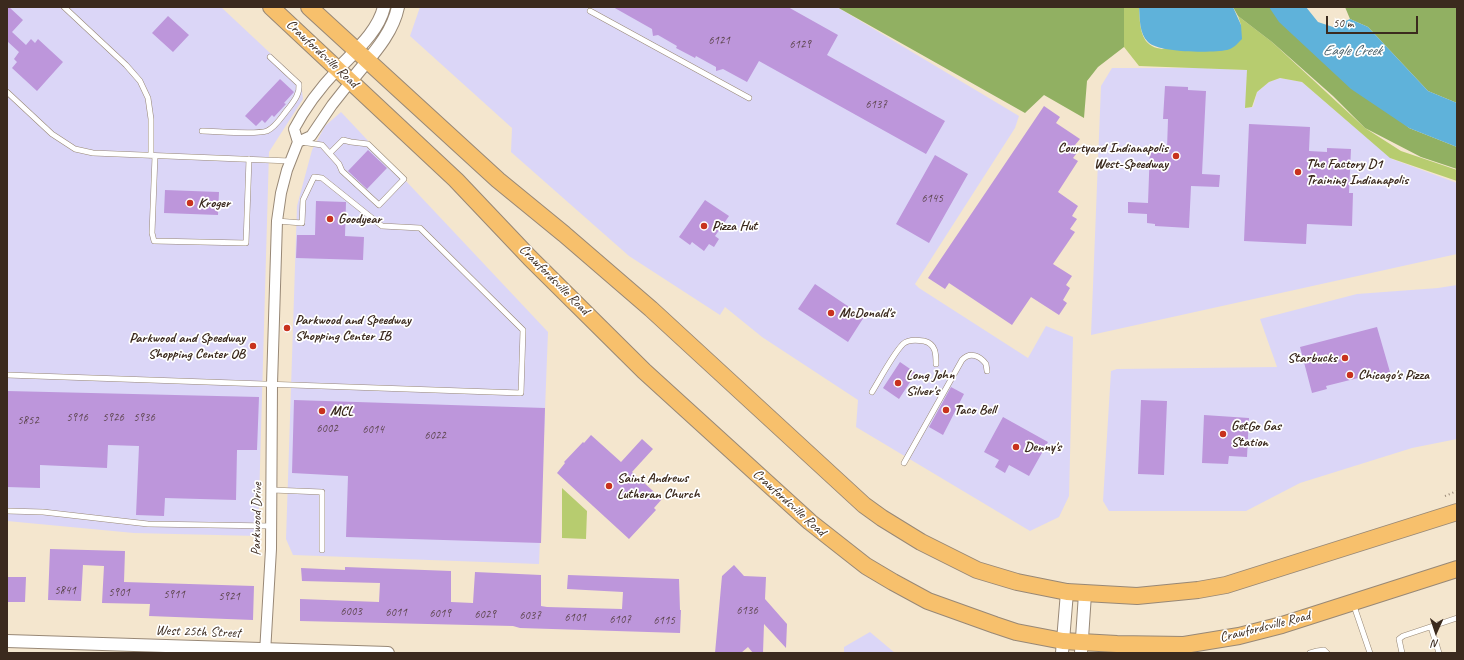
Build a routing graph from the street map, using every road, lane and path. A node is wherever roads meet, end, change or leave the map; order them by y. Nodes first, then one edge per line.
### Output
1 (64, 7) edge
2 (271, 7) edge
3 (309, 7) edge
4 (384, 7) edge
5 (398, 7) edge
6 (590, 11) dead end
7 (361, 55) junction
8 (270, 57) dead end
9 (338, 69) junction
10 (351, 81) junction
11 (7, 92) edge
12 (749, 98) dead end
13 (202, 131) dead end
14 (298, 142) junction
15 (330, 154) junction
16 (153, 156) junction
17 (248, 159) junction
18 (290, 161) junction
19 (277, 221) junction
20 (936, 364) dead end
21 (987, 371) dead end
22 (7, 375) edge
23 (272, 384) junction
24 (872, 392) dead end
25 (904, 463) dead end
26 (272, 490) junction
27 (1457, 491) edge
28 (1445, 496) dead end
29 (7, 510) edge
30 (1457, 512) edge
31 (271, 526) junction
32 (322, 550) dead end
33 (1457, 568) edge
34 (1067, 592) junction
35 (1085, 594) junction
36 (1353, 602) junction
37 (1457, 618) edge
38 (1431, 627) junction
39 (7, 641) edge
40 (1166, 645) junction
41 (1062, 647) edge
42 (1081, 648) edge
43 (176, 650) edge
44 (265, 651) edge
45 (388, 653) edge
46 (1142, 653) edge
47 (1310, 653) edge
48 (1327, 653) edge
49 (1370, 653) edge
50 (1402, 653) edge
51 (1439, 653) edge

1 - 16 lane
2 - 9 main road, Crawfordsville Road
3 - 7 main road, Crawfordsville Road
4 - 7 street
5 - 7 street
6 - 12 lane
7 - 9 street
7 - 10 street
7 - 34 main road, Crawfordsville Road
8 - 13 lane
9 - 10 main road, Crawfordsville Road
9 - 14 street
10 - 14 street
10 - 41 main road, Crawfordsville Road
11 - 16 lane
14 - 15 lane
14 - 18 street, Parkwood Drive
15 - 15 lane
16 - 17 lane
16 - 17 lane
17 - 18 lane
18 - 19 street, Parkwood Drive
19 - 23 street, Parkwood Drive
19 - 23 lane
20 - 24 lane
21 - 25 lane
22 - 23 lane
23 - 26 street, Parkwood Drive
26 - 31 street, Parkwood Drive
26 - 32 lane
27 - 28 path
29 - 31 lane
30 - 35 main road, Crawfordsville Road
31 - 44 street, Parkwood Drive
33 - 36 main road, Crawfordsville Road
34 - 35 main road, Crawfordsville Road
34 - 41 street
35 - 42 street
36 - 40 main road, Crawfordsville Road
36 - 49 lane
37 - 38 lane
38 - 50 lane
38 - 51 lane
39 - 43 street, West 25th Street
40 - 42 main road, Crawfordsville Road
40 - 46 main road
41 - 42 main road, Crawfordsville Road
43 - 44 street, West 25th Street
44 - 45 street, West 25th Street
47 - 48 lane

